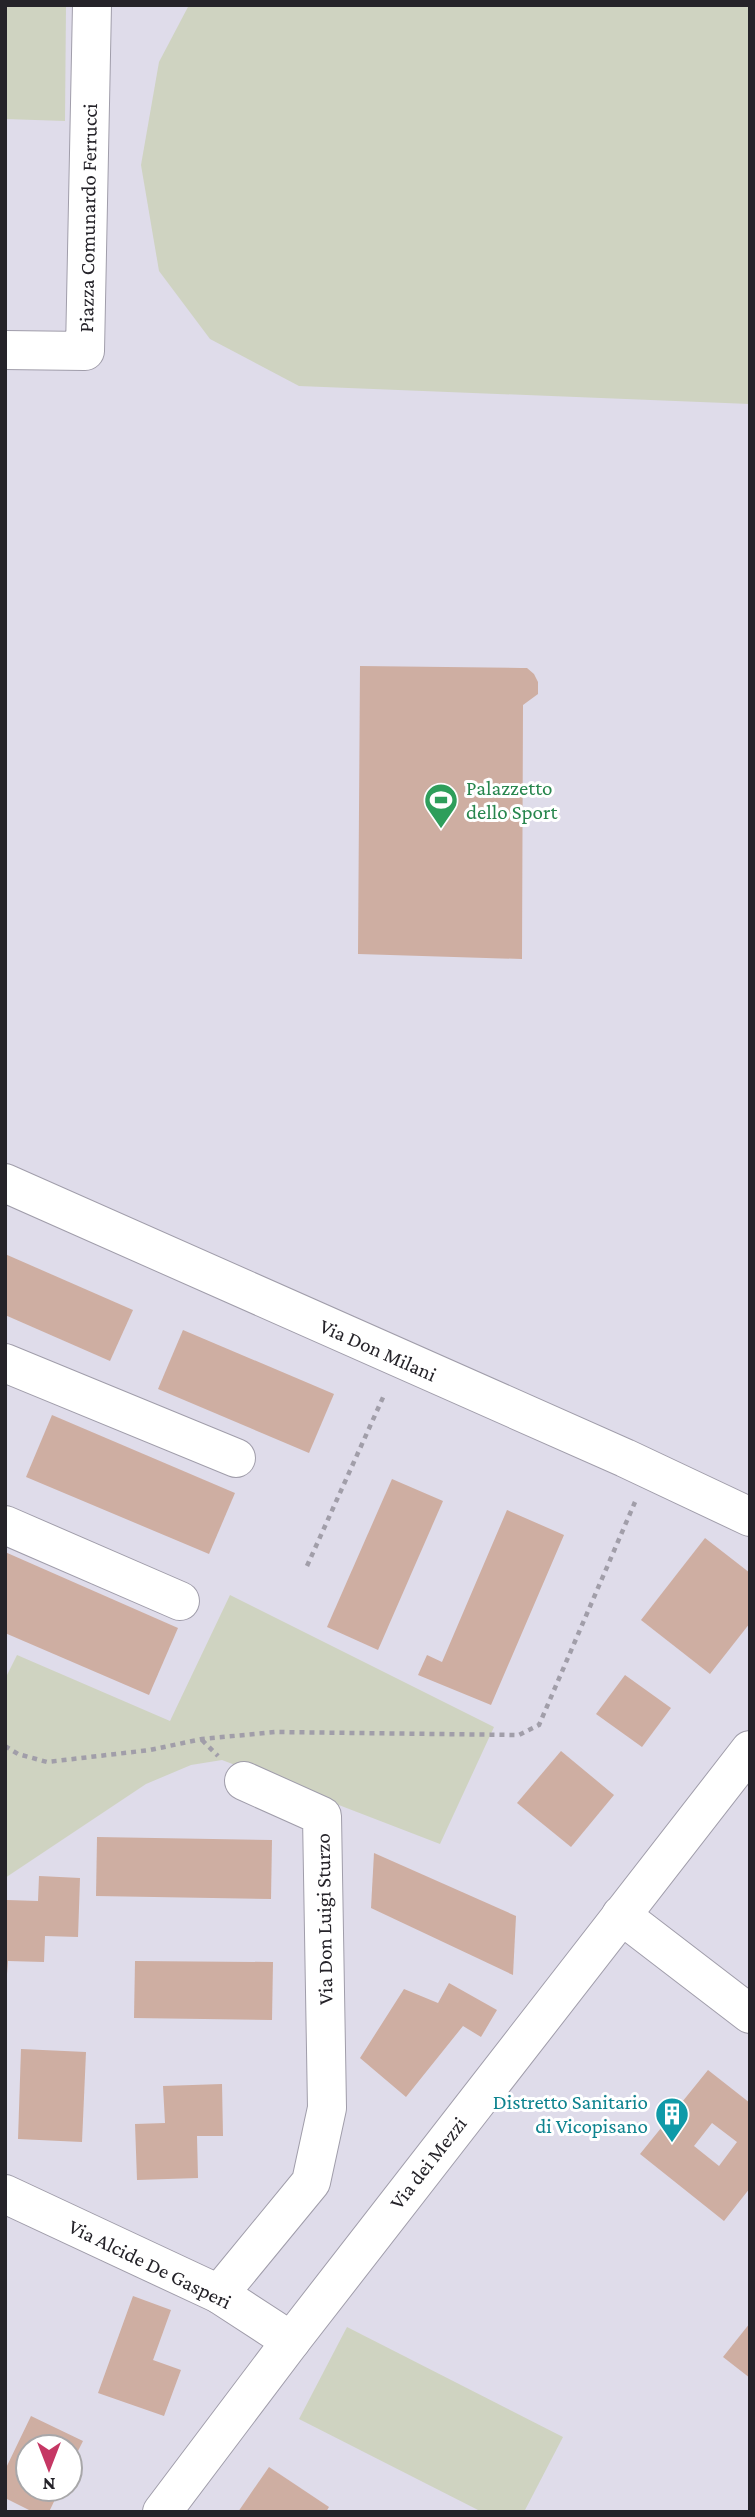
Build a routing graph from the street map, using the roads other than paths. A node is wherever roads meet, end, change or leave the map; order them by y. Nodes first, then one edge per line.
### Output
1 (92, 5) edge
2 (5, 350) edge
3 (5, 1184) edge
4 (5, 1363) edge
5 (236, 1458) dead end
6 (750, 1517) edge
7 (5, 1525) edge
8 (180, 1601) dead end
9 (750, 1750) edge
10 (244, 1781) dead end
11 (621, 1915) junction
12 (750, 2014) edge
13 (5, 2194) edge
14 (219, 2294) junction
15 (291, 2341) junction
16 (162, 2512) edge

1 - 2 street, Piazza Comunardo Ferrucci
3 - 6 street, Via Don Milani
4 - 5 street
7 - 8 street
9 - 11 street, Via dei Mezzi
10 - 14 street, Via Don Luigi Sturzo
11 - 12 street
11 - 15 street, Via dei Mezzi
13 - 14 street, Via Alcide De Gasperi
14 - 15 street, Via Alcide De Gasperi
15 - 16 street, Via dei Mezzi

